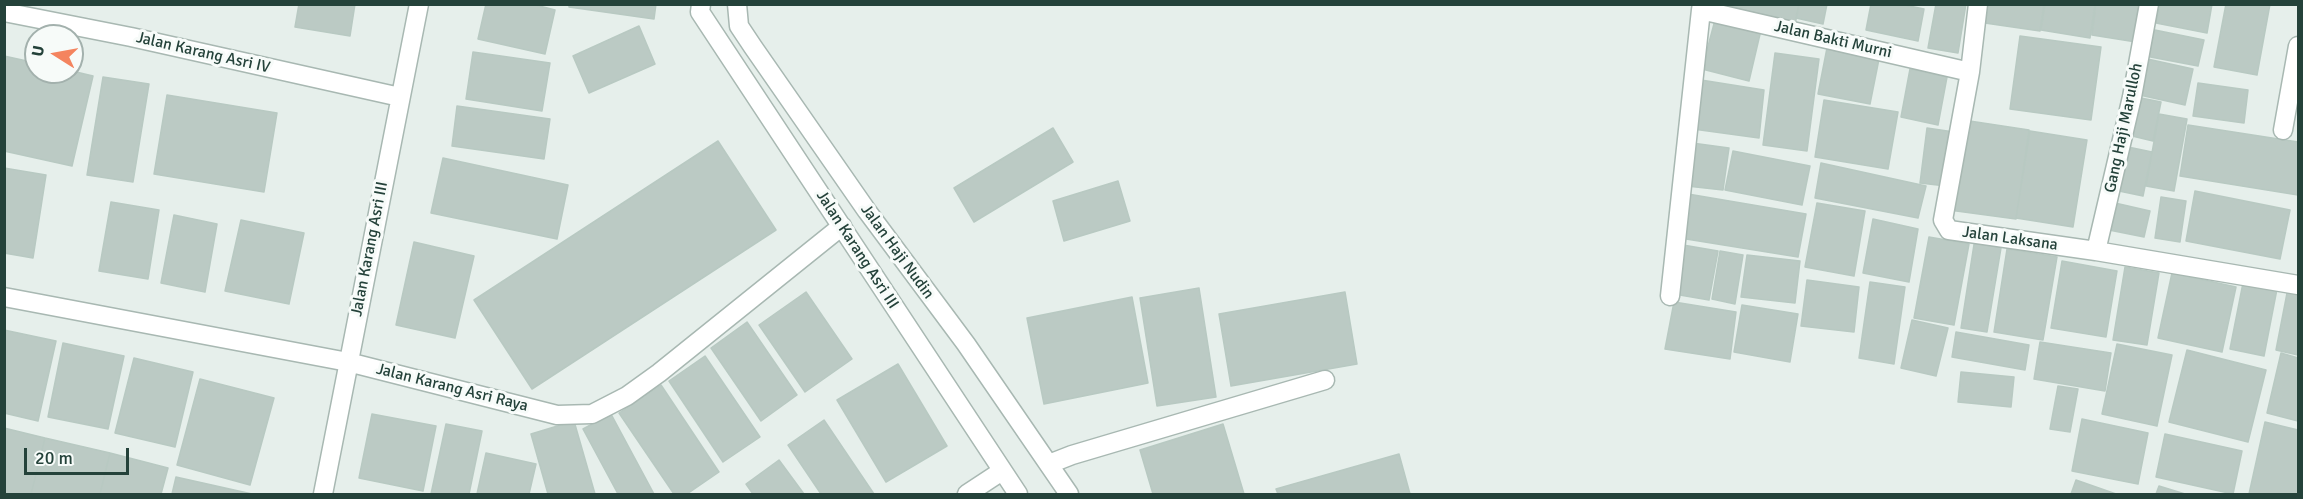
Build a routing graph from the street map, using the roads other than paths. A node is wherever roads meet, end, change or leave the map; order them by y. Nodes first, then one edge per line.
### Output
1 (419, 4) edge
2 (701, 4) edge
3 (736, 4) edge
4 (1978, 4) edge
5 (2149, 4) edge
6 (1702, 8) edge
7 (4, 12) edge
8 (2298, 46) edge
9 (1970, 72) junction
10 (400, 97) junction
11 (2283, 130) dead end
12 (842, 226) junction
13 (2096, 251) junction
14 (2298, 285) edge
15 (1670, 296) dead end
16 (4, 297) edge
17 (348, 362) junction
18 (1325, 380) dead end
19 (1049, 464) junction
20 (1002, 471) junction
21 (323, 495) edge
22 (967, 495) edge
23 (1018, 495) edge
24 (1069, 495) edge

1 - 10 street, Jalan Karang Asri III
2 - 12 street, Jalan Karang Asri III
3 - 19 street, Jalan Haji Nudin
4 - 9 street, Jalan Laksana
5 - 13 street, Gang Haji Marulloh
6 - 9 street, Jalan Bakti Murni
6 - 15 street
7 - 10 street, Jalan Karang Asri IV
8 - 11 street
9 - 13 street, Jalan Laksana
10 - 17 street, Jalan Karang Asri III
12 - 17 street, Jalan Karang Asri Raya
12 - 20 street, Jalan Karang Asri III
13 - 14 street, Jalan Laksana
16 - 17 street, Jalan Karang Asri Raya
17 - 21 street, Jalan Karang Asri III
18 - 19 street
19 - 24 street, Jalan Haji Nudin
20 - 22 street
20 - 23 street, Jalan Karang Asri III

